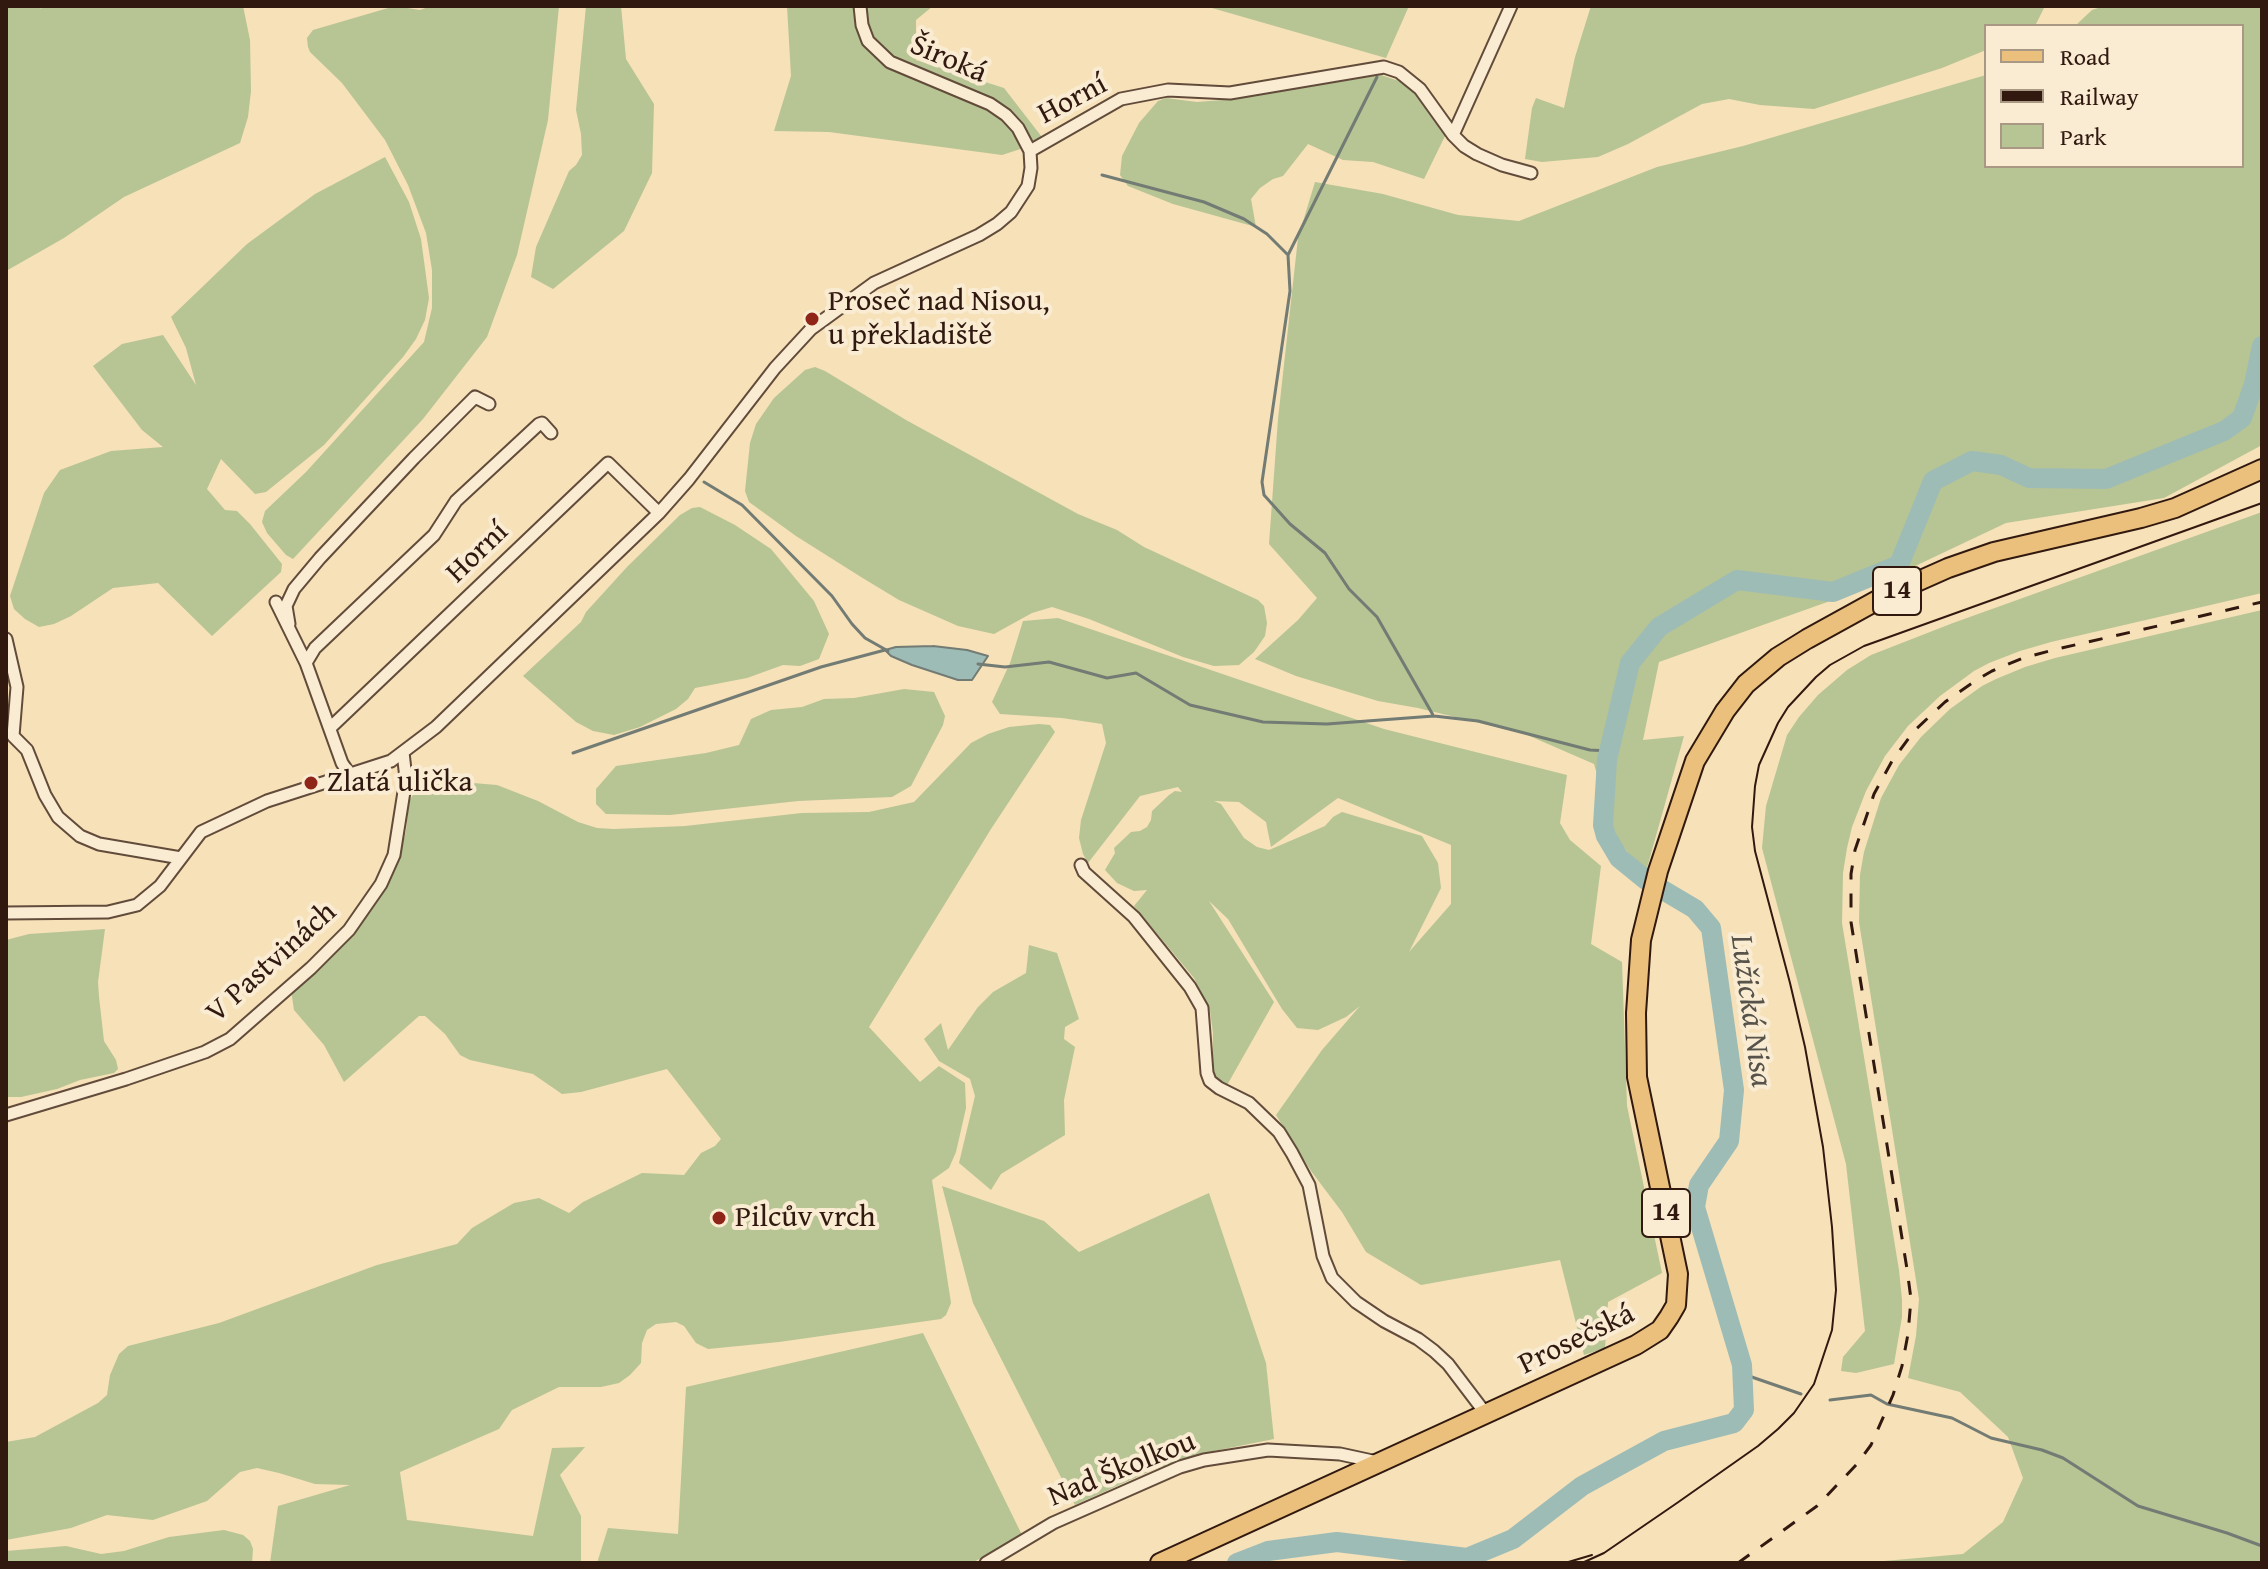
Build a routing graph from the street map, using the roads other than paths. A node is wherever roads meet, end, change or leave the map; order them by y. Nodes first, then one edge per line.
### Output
1 (860, 6) edge
2 (1511, 6) edge
3 (1453, 135) junction
4 (1030, 151) junction
5 (1531, 173) dead end
6 (489, 404) dead end
7 (551, 433) dead end
8 (2262, 469) edge
9 (659, 513) junction
10 (276, 602) dead end
11 (289, 624) junction
12 (6, 639) edge
13 (306, 663) junction
14 (330, 728) junction
15 (10, 738) edge
16 (403, 752) junction
17 (350, 775) junction
18 (181, 858) junction
19 (1081, 865) dead end
20 (6, 913) edge
21 (6, 1115) edge
22 (1486, 1414) junction
23 (1381, 1463) junction
24 (986, 1563) edge
25 (1160, 1563) edge

1 - 4 street, Široká
2 - 3 street
3 - 4 street, Horní
3 - 5 street, Horní
4 - 9 street, Horní
6 - 11 street
7 - 13 street, Horní
8 - 22 main road, Prosečská / 14
9 - 14 street, Horní
9 - 16 street, Horní
10 - 11 street
11 - 13 street
12 - 15 street
13 - 14 street
14 - 17 street
15 - 18 street
16 - 17 street, Horní
16 - 21 street, V Pastvinách
17 - 18 street, Horní
18 - 20 street, Horní
19 - 22 street
22 - 23 main road, Prosečská / 14
23 - 24 street, Nad Školkou
23 - 25 main road, Prosečská / 14

